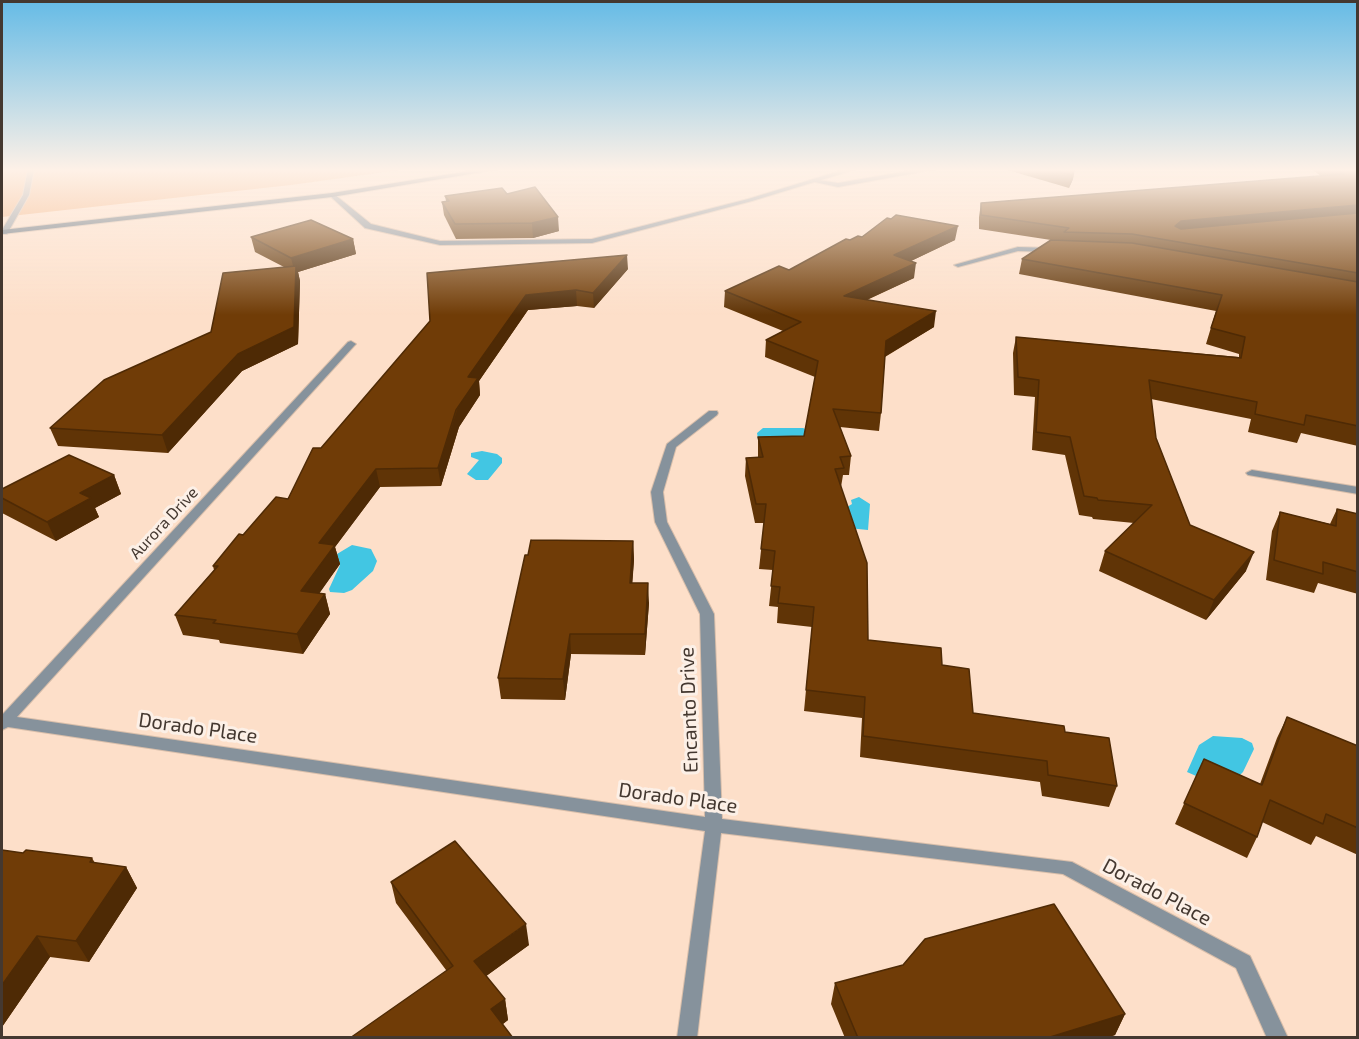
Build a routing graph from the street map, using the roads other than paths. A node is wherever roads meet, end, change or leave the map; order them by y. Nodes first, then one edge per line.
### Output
1 (12, 217) edge
2 (132, 217) edge
3 (358, 217) edge
4 (679, 217) edge
5 (3, 232) edge
6 (1062, 251) edge
7 (958, 265) dead end
8 (351, 344) dead end
9 (713, 413) dead end
10 (1252, 473) dead end
11 (1358, 491) edge
12 (3, 722) edge
13 (714, 825) junction
14 (687, 1038) edge
15 (1278, 1038) edge

1 - 5 street
2 - 5 main road
3 - 4 street
6 - 7 street
8 - 12 street, Aurora Drive
9 - 13 street, Encanto Drive
10 - 11 street
12 - 13 street, Dorado Place
13 - 14 street, Encanto Drive
13 - 15 street, Dorado Place

